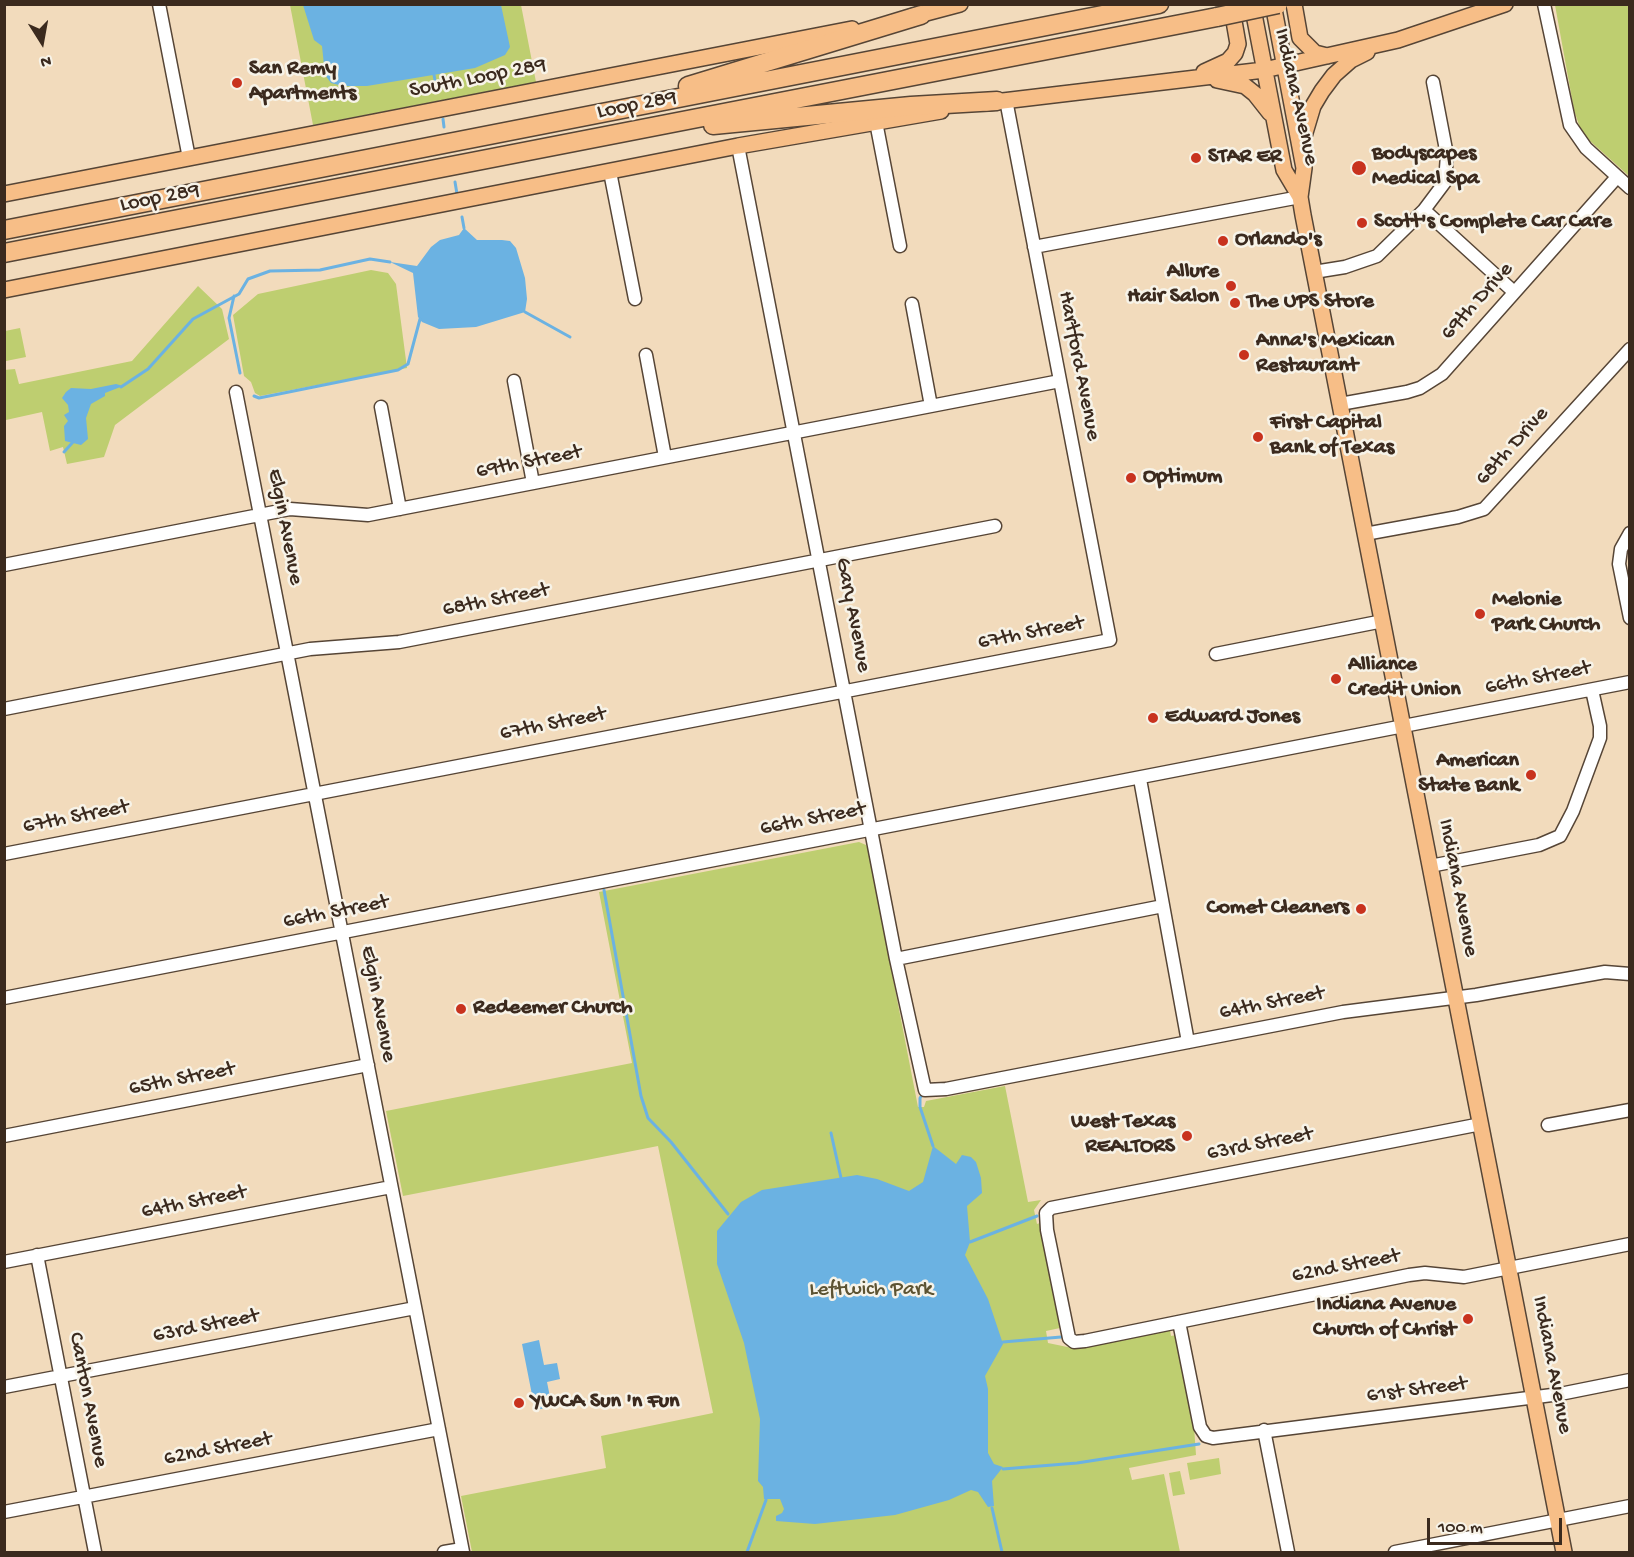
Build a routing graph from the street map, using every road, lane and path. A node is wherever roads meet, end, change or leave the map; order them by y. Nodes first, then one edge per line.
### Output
1 (159, 4) edge
2 (960, 4) edge
3 (1159, 4) edge
4 (1252, 4) edge
5 (1273, 4) edge
6 (1278, 4) edge
7 (1294, 4) edge
8 (1505, 4) edge
9 (1544, 4) edge
10 (1224, 10) edge
11 (921, 15) junction
12 (1398, 40) junction
13 (1326, 56) junction
14 (1284, 65) junction
15 (1264, 70) junction
16 (1187, 78) junction
17 (1432, 82) dead end
18 (1001, 100) junction
19 (1273, 118) junction
20 (876, 122) junction
21 (639, 130) junction
22 (476, 138) junction
23 (738, 146) junction
24 (1300, 149) junction
25 (189, 158) junction
26 (610, 172) junction
27 (1617, 177) junction
28 (1629, 188) edge
29 (4, 194) edge
30 (1300, 196) junction
31 (1424, 210) junction
32 (4, 230) edge
33 (900, 246) dead end
34 (1034, 247) junction
35 (4, 254) edge
36 (1314, 273) junction
37 (4, 290) edge
38 (1514, 292) junction
39 (635, 299) dead end
40 (912, 304) dead end
41 (1629, 349) edge
42 (646, 355) dead end
43 (514, 381) dead end
44 (1060, 381) junction
45 (236, 392) dead end
46 (1340, 404) junction
47 (931, 406) junction
48 (381, 407) dead end
49 (795, 433) junction
50 (665, 458) junction
51 (533, 483) junction
52 (400, 509) junction
53 (260, 514) junction
54 (995, 526) dead end
55 (1629, 533) edge
56 (1365, 534) junction
57 (820, 559) junction
58 (4, 565) edge
59 (1629, 618) edge
60 (1383, 621) junction
61 (1110, 640) joint
62 (287, 654) junction
63 (1216, 654) dead end
64 (1629, 682) edge
65 (845, 690) junction
66 (1592, 690) junction
67 (4, 709) edge
68 (1403, 727) junction
69 (1140, 779) junction
70 (314, 793) junction
71 (872, 830) junction
72 (4, 854) edge
73 (1430, 866) junction
74 (1163, 906) junction
75 (342, 933) junction
76 (896, 959) junction
77 (1629, 974) edge
78 (4, 998) edge
79 (1456, 998) junction
80 (1188, 1042) junction
81 (368, 1065) junction
82 (925, 1090) joint
83 (1629, 1110) edge
84 (1481, 1124) junction
85 (1548, 1125) dead end
86 (4, 1136) edge
87 (391, 1186) junction
88 (1629, 1244) edge
89 (37, 1255) junction
90 (4, 1262) edge
91 (1509, 1268) junction
92 (415, 1308) junction
93 (1179, 1322) junction
94 (1072, 1340) joint
95 (61, 1376) junction
96 (1629, 1380) edge
97 (4, 1387) edge
98 (1534, 1397) junction
99 (439, 1429) junction
100 (1264, 1430) junction
101 (85, 1497) junction
102 (1629, 1506) edge
103 (4, 1512) edge
104 (1558, 1521) junction
105 (462, 1551) edge
106 (95, 1552) edge
107 (444, 1552) edge
108 (1288, 1552) edge
109 (1395, 1552) edge
110 (1564, 1552) edge

1 - 25 street
2 - 11 main road, South Loop 289
3 - 22 highway, Loop 289
4 - 15 main road, Indiana Avenue
5 - 14 main road, Indiana Avenue
6 - 10 highway, Loop 289, bridge
7 - 13 main road
8 - 12 main road
9 - 27 street
10 - 16 main road
10 - 21 highway, Loop 289
11 - 22 highway
11 - 25 main road, South Loop 289
12 - 13 main road
12 - 24 main road
13 - 14 main road
14 - 15 main road
14 - 24 main road, Indiana Avenue
15 - 16 main road
15 - 19 main road, Indiana Avenue
16 - 18 main road
16 - 19 main road
17 - 31 street
18 - 20 main road
18 - 21 highway
18 - 34 street, Hartford Avenue
19 - 30 main road, Indiana Avenue
20 - 23 main road
20 - 33 street
21 - 35 highway, Loop 289
22 - 32 highway, Loop 289
23 - 26 main road
23 - 49 street, Gary Avenue
24 - 30 main road, Indiana Avenue
25 - 29 main road, South Loop 289
26 - 37 main road
26 - 39 street
27 - 28 street
27 - 38 street, 69th Drive
30 - 34 street
30 - 36 main road, Indiana Avenue
31 - 36 street
31 - 38 street
34 - 44 street, Hartford Avenue
36 - 46 main road, Indiana Avenue
38 - 46 street, 69th Drive
40 - 47 street
41 - 56 street, 68th Drive
42 - 50 street
43 - 51 street
44 - 47 street, 69th Street
44 - 61 street, Hartford Avenue
45 - 53 street, Elgin Avenue
46 - 56 main road, Indiana Avenue
47 - 49 street, 69th Street
48 - 52 street
49 - 50 street, 69th Street
49 - 57 street, Gary Avenue
50 - 51 street, 69th Street
51 - 52 street, 69th Street
52 - 53 street, 69th Street
53 - 58 street, 69th Street
53 - 62 street, Elgin Avenue
54 - 57 street, 68th Street
55 - 59 street
56 - 60 main road, Indiana Avenue
57 - 62 street, 68th Street
57 - 65 street, Gary Avenue
60 - 63 street
60 - 68 main road, Indiana Avenue
61 - 65 street, 67th Street
62 - 67 street, 68th Street
62 - 70 street, Elgin Avenue
64 - 66 street, 66th Street
65 - 70 street, 67th Street
65 - 71 street, Gary Avenue
66 - 68 street, 66th Street
66 - 73 street
68 - 69 street, 66th Street
68 - 73 main road, Indiana Avenue
69 - 71 street, 66th Street
69 - 74 street
70 - 72 street, 67th Street
70 - 75 street, Elgin Avenue
71 - 75 street, 66th Street
71 - 76 street, Gary Avenue
73 - 79 main road, Indiana Avenue
74 - 76 street
74 - 80 street
75 - 78 street, 66th Street
75 - 81 street, Elgin Avenue
76 - 82 street, Gary Avenue
77 - 79 street, 64th Street
79 - 80 street, 64th Street
79 - 84 main road, Indiana Avenue
80 - 82 street, 64th Street
81 - 86 street, 65th Street
81 - 87 street, Elgin Avenue
83 - 85 street
84 - 91 main road, Indiana Avenue
84 - 94 street, 63rd Street
87 - 89 street, 64th Street
87 - 92 street, Elgin Avenue
88 - 91 street, 62nd Street
89 - 90 street, 64th Street
89 - 95 street, Canton Avenue
91 - 93 street, 62nd Street
91 - 98 main road, Indiana Avenue
92 - 95 street, 63rd Street
92 - 99 street, Elgin Avenue
93 - 94 street, 62nd Street
93 - 100 street, 61st Street
95 - 97 street, 63rd Street
95 - 101 street, Canton Avenue
96 - 98 street, 61st Street
98 - 100 street, 61st Street
98 - 104 main road, Indiana Avenue
99 - 101 street, 62nd Street
99 - 105 street, Elgin Avenue
100 - 108 street
101 - 103 street, 62nd Street
101 - 106 street, Canton Avenue
102 - 104 street
104 - 109 street
104 - 110 main road, Indiana Avenue
105 - 107 street

